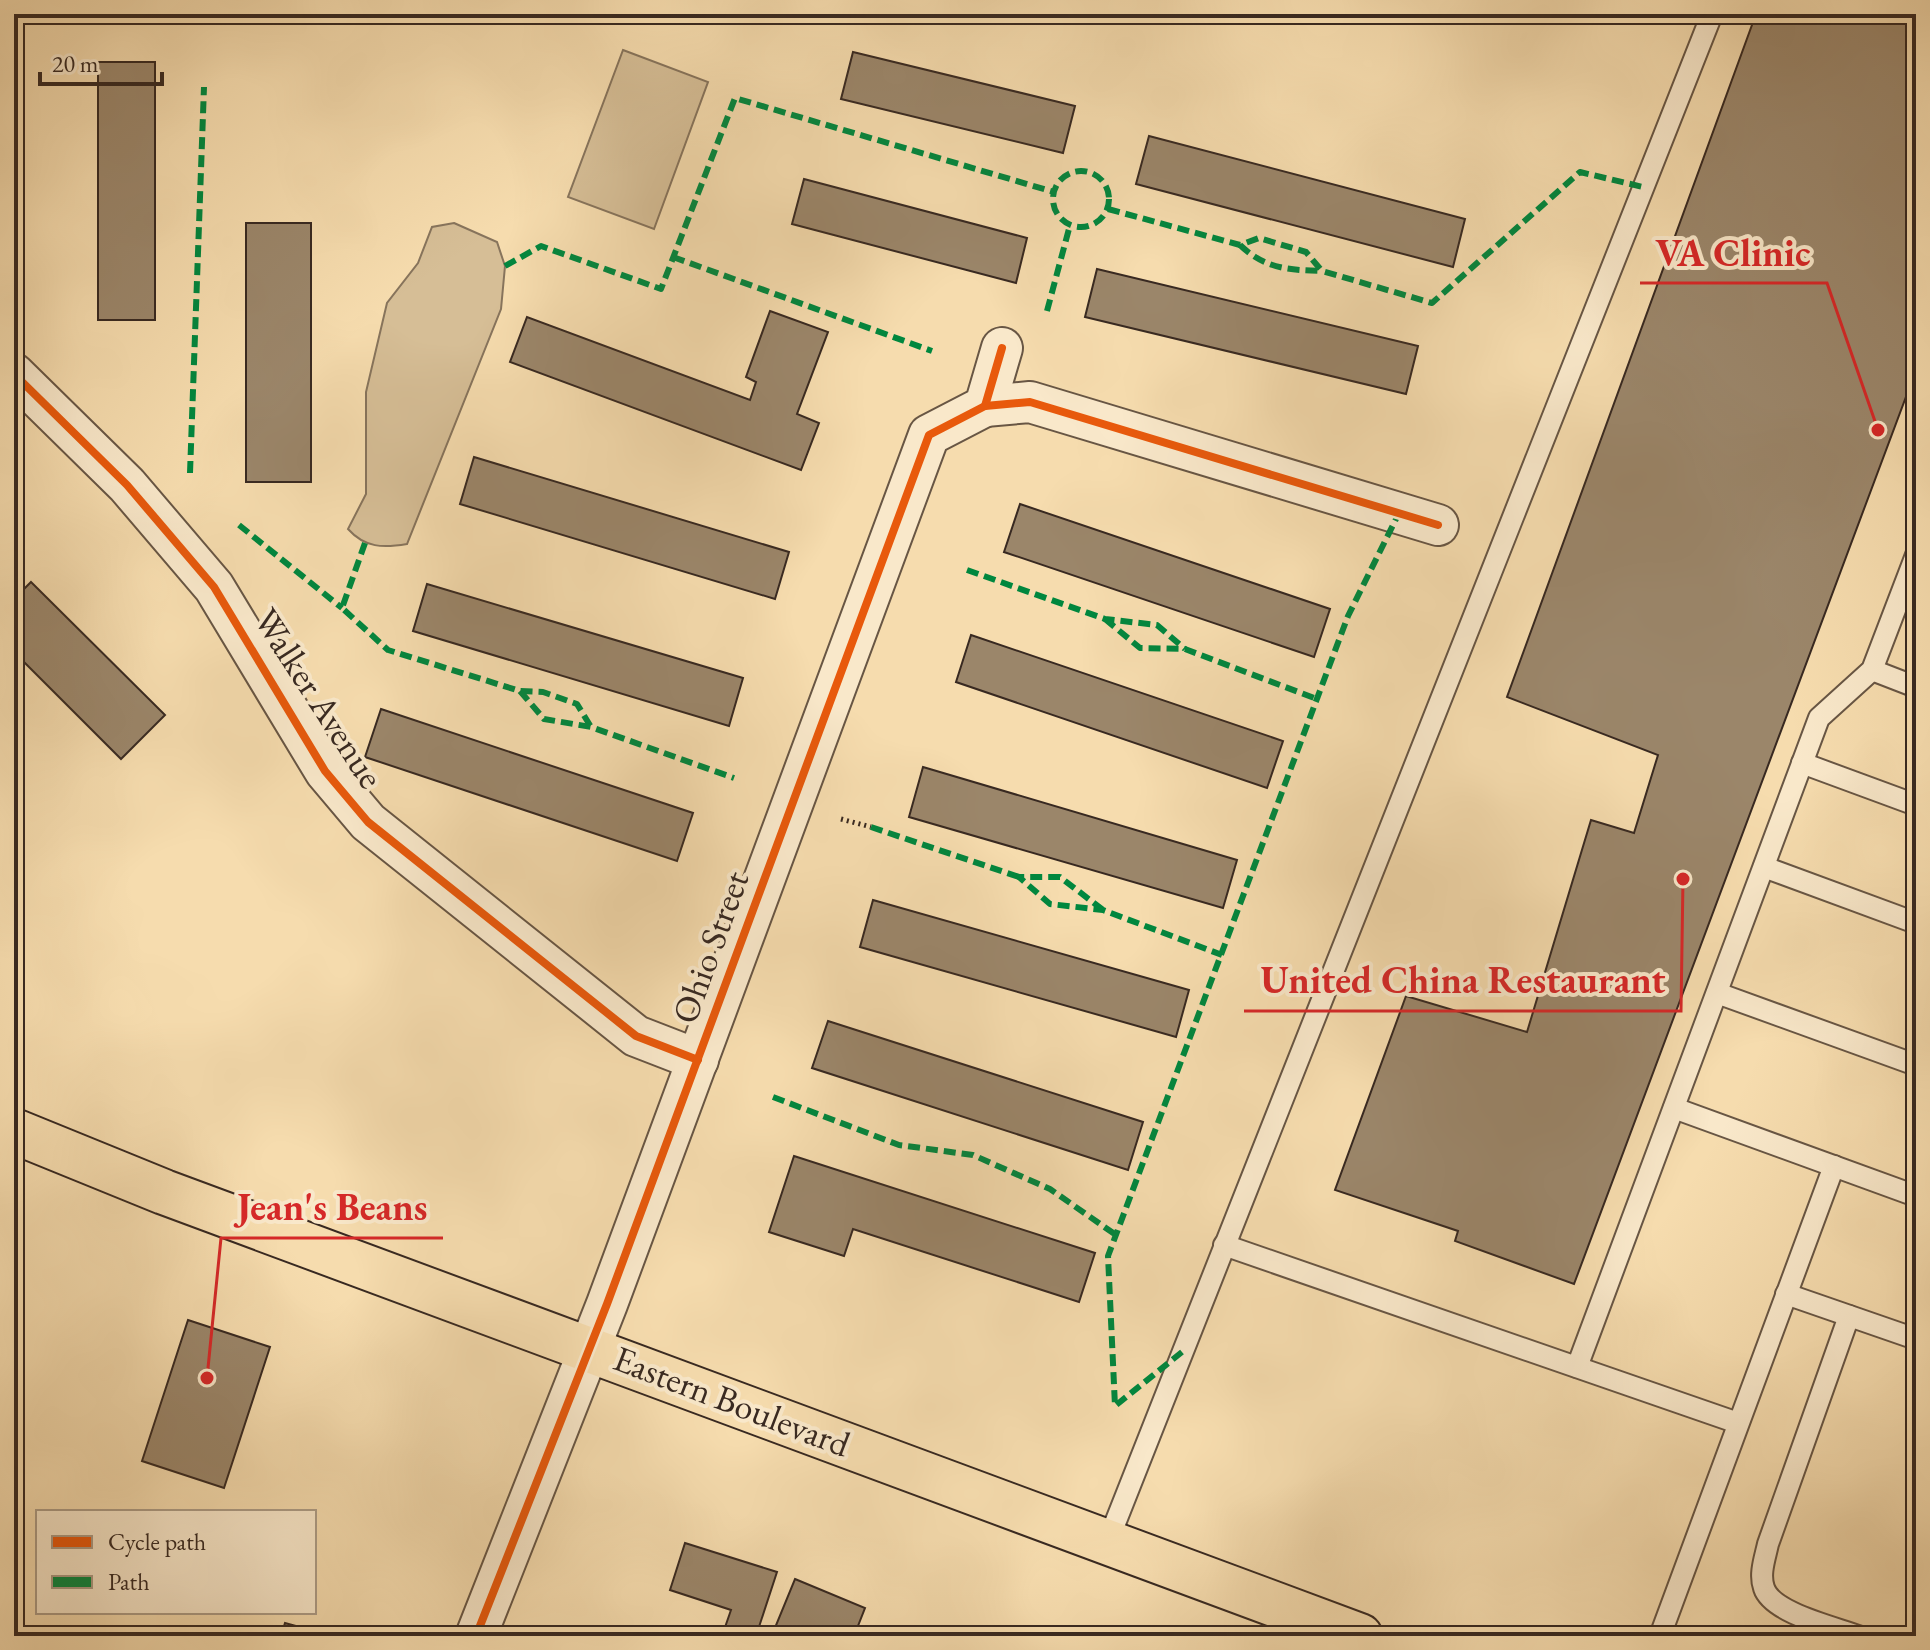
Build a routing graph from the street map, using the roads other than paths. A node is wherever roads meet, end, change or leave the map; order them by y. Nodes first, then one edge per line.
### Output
1 (1712, 14) edge
2 (1002, 348) dead end
3 (14, 374) edge
4 (985, 406) junction
5 (1438, 525) dead end
6 (1915, 561) edge
7 (1872, 670) junction
8 (1916, 687) edge
9 (1802, 763) junction
10 (1916, 805) edge
11 (1764, 867) junction
12 (1916, 923) edge
13 (1717, 993) junction
14 (698, 1060) junction
15 (1916, 1065) edge
16 (1674, 1108) junction
17 (14, 1131) edge
18 (1834, 1166) junction
19 (1916, 1196) edge
20 (1224, 1245) junction
21 (1786, 1294) junction
22 (1849, 1316) junction
23 (1916, 1339) edge
24 (590, 1347) junction
25 (1577, 1367) junction
26 (1738, 1423) junction
27 (1108, 1541) junction
28 (476, 1636) edge
29 (1360, 1636) edge
30 (1660, 1636) edge
31 (1858, 1636) edge

1 - 20 lane
2 - 4 street
3 - 14 street, Walker Avenue
4 - 5 street
4 - 14 street, Ohio Street
6 - 7 lane
7 - 8 lane
7 - 9 lane
9 - 10 lane
9 - 11 lane
11 - 12 lane
11 - 13 lane
13 - 15 lane
13 - 16 lane
14 - 24 street, Ohio Street
16 - 18 lane
16 - 25 lane
17 - 24 main road, Eastern Boulevard
18 - 19 lane
18 - 21 lane
20 - 25 lane
20 - 27 lane
21 - 22 lane
21 - 26 lane
22 - 23 lane
22 - 31 lane
24 - 27 main road, Eastern Boulevard
24 - 28 street, Ohio Street
25 - 26 lane
26 - 30 lane
27 - 29 main road, Eastern Boulevard

